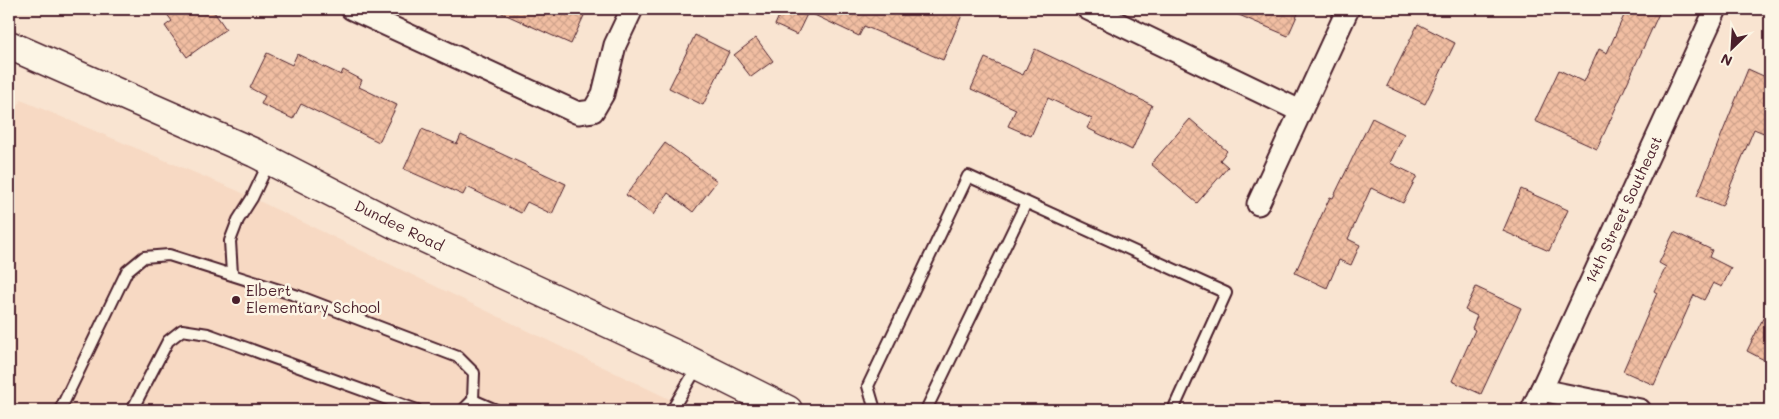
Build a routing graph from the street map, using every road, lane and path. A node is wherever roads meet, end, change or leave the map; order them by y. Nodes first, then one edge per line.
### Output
1 (352, 9) edge
2 (632, 9) edge
3 (1088, 9) edge
4 (1348, 9) edge
5 (1716, 9) edge
6 (9, 45) edge
7 (1300, 111) junction
8 (270, 161) junction
9 (1026, 202) junction
10 (1258, 204) dead end
11 (232, 274) junction
12 (698, 365) junction
13 (1541, 390) junction
14 (473, 400) junction
15 (60, 410) edge
16 (132, 410) edge
17 (417, 410) edge
18 (463, 410) edge
19 (496, 410) edge
20 (672, 410) edge
21 (788, 410) edge
22 (875, 410) edge
23 (926, 410) edge
24 (1173, 410) edge
25 (1532, 410) edge
26 (1640, 410) edge

1 - 2 street
3 - 7 street
4 - 7 street
5 - 13 street, 14th Street Southeast
6 - 8 main road, Dundee Road
7 - 10 street
8 - 11 lane
8 - 12 main road, Dundee Road
9 - 22 lane
9 - 23 lane
9 - 24 lane
11 - 14 lane
11 - 15 lane
12 - 20 lane
12 - 21 main road, Dundee Road
13 - 25 street, 14th Street Southeast
13 - 26 street
14 - 18 lane
14 - 19 lane
16 - 17 lane

